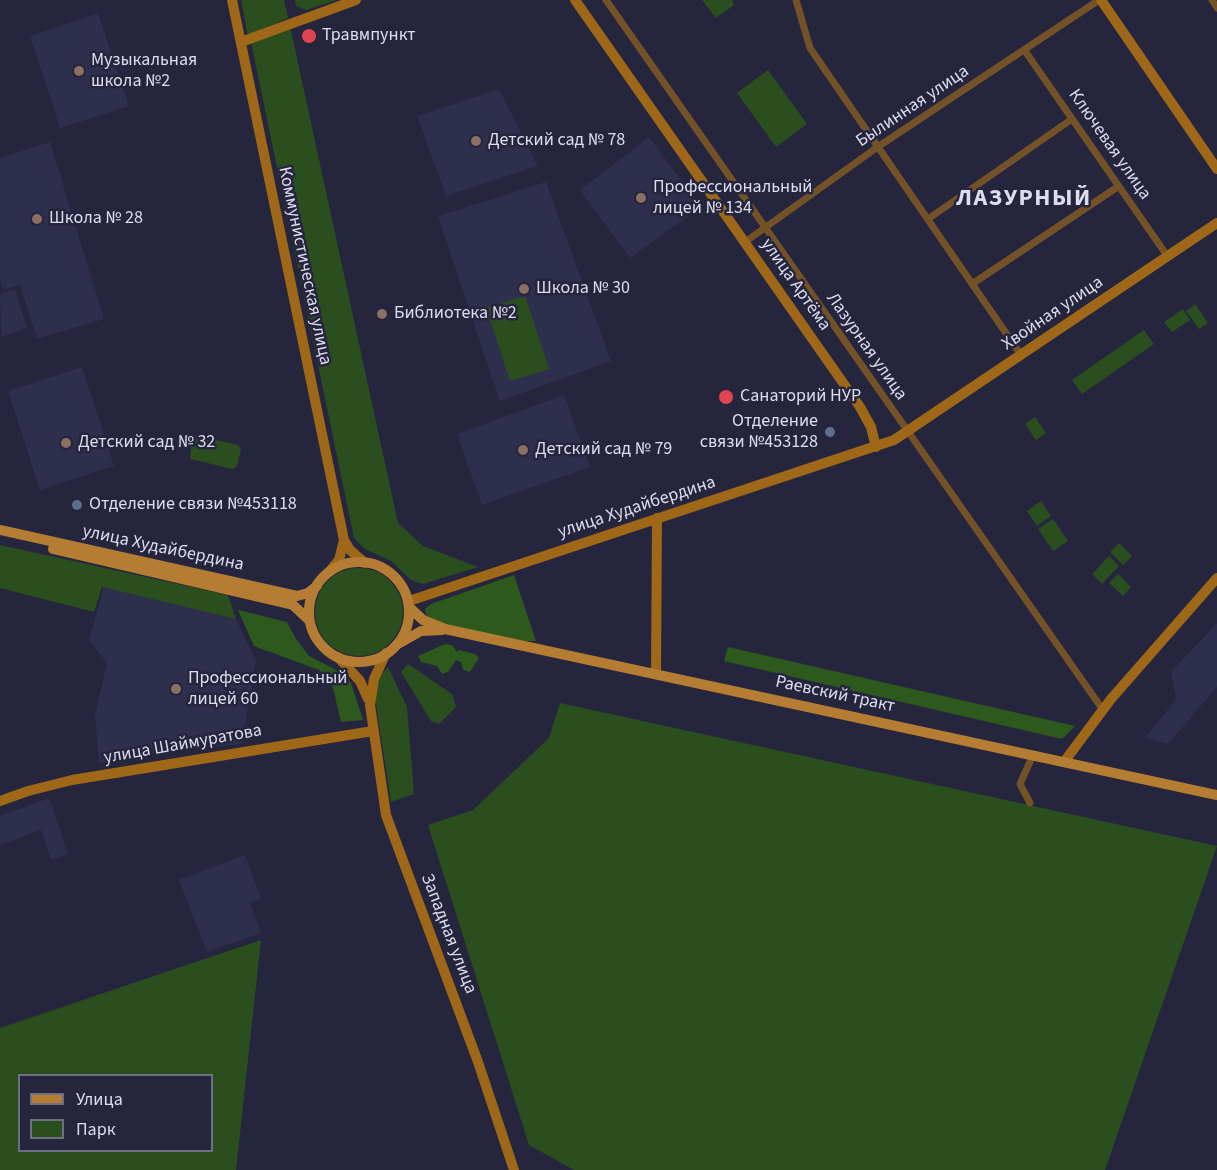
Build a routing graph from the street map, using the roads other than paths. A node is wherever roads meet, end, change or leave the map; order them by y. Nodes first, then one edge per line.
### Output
1 (232, 0) edge
2 (356, 0) edge
3 (575, 0) edge
4 (606, 0) edge
5 (796, 0) edge
6 (1100, 0) edge
7 (1212, 0) edge
8 (1217, 8) edge
9 (241, 42) junction
10 (1025, 51) junction
11 (1072, 119) junction
12 (879, 146) junction
13 (1217, 170) edge
14 (1119, 186) junction
15 (928, 219) junction
16 (1217, 223) edge
17 (764, 226) junction
18 (745, 242) junction
19 (1168, 257) junction
20 (972, 284) junction
21 (1021, 355) junction
22 (908, 432) junction
23 (876, 447) junction
24 (657, 518) junction
25 (0, 530) edge
26 (0, 537) edge
27 (344, 540) junction
28 (365, 563) junction
29 (330, 571) junction
30 (1217, 578) edge
31 (317, 586) junction
32 (409, 604) junction
33 (309, 620) junction
34 (445, 629) junction
35 (396, 645) junction
36 (386, 653) junction
37 (338, 657) junction
38 (656, 674) junction
39 (370, 705) junction
40 (1103, 710) junction
41 (373, 732) junction
42 (1032, 755) junction
43 (1064, 762) junction
44 (1217, 795) edge
45 (0, 801) edge
46 (1030, 802) dead end
47 (514, 1170) edge

1 - 9 main road, Коммунистическая улица
2 - 9 main road
3 - 18 main road, улица Артёма
4 - 17 street, Лазурная улица
5 - 12 street
6 - 10 street, Былинная улица
6 - 13 main road
7 - 8 street
9 - 27 main road, Коммунистическая улица
10 - 11 street, Ключевая улица
10 - 12 street, Былинная улица
11 - 14 street, Ключевая улица
11 - 15 street
12 - 15 street
12 - 17 street, Былинная улица
14 - 19 street, Ключевая улица
14 - 20 street
15 - 20 street
16 - 19 main road, Хвойная улица
17 - 18 street, Былинная улица
17 - 22 street, Лазурная улица
18 - 23 main road, улица Артёма
19 - 21 main road, Хвойная улица
20 - 21 street
21 - 22 main road, Хвойная улица
22 - 23 main road, Хвойная улица
22 - 40 street, Лазурная улица
23 - 24 main road, улица Худайбердина
24 - 32 main road, улица Худайбердина
24 - 38 main road
25 - 31 main road, улица Худайбердина
26 - 33 main road, улица Худайбердина
27 - 28 main road
27 - 29 main road
28 - 29 main road
28 - 32 main road
29 - 31 main road
30 - 40 main road
31 - 33 main road
32 - 34 main road, Раевский тракт
32 - 35 main road
33 - 37 main road
34 - 35 main road, Раевский тракт
34 - 38 main road, Раевский тракт
35 - 36 main road
36 - 37 main road
36 - 39 main road, Западная улица
37 - 39 main road, Западная улица
38 - 42 main road, Раевский тракт
39 - 41 main road, Западная улица
40 - 43 main road
41 - 45 main road, улица Шаймуратова
41 - 47 main road, Западная улица
42 - 43 main road, Раевский тракт
42 - 46 street
43 - 44 main road, Раевский тракт

